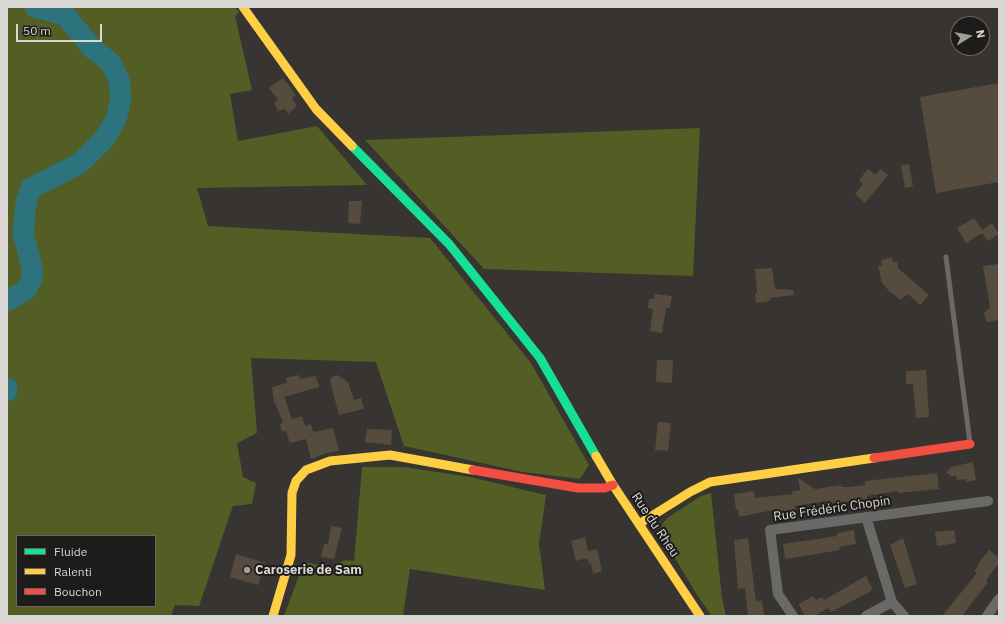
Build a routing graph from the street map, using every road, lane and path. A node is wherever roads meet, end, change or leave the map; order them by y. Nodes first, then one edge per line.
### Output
1 (243, 7) edge
2 (946, 257) dead end
3 (970, 444) joint
4 (612, 485) junction
5 (988, 501) dead end
6 (866, 517) junction
7 (639, 524) junction
8 (892, 602) junction
9 (997, 604) edge
10 (273, 616) edge
11 (700, 616) edge
12 (792, 616) edge
13 (866, 616) edge
14 (904, 616) edge
15 (987, 616) edge

1 - 4 street, Rue du Rheu
2 - 3 lane
3 - 7 street
4 - 7 street, Rue du Rheu
4 - 10 street
5 - 6 street, Rue Frédéric Chopin
6 - 8 street
6 - 12 street, Rue Frédéric Chopin
7 - 11 street, Rue du Rheu
8 - 13 street
8 - 14 street
9 - 15 street

